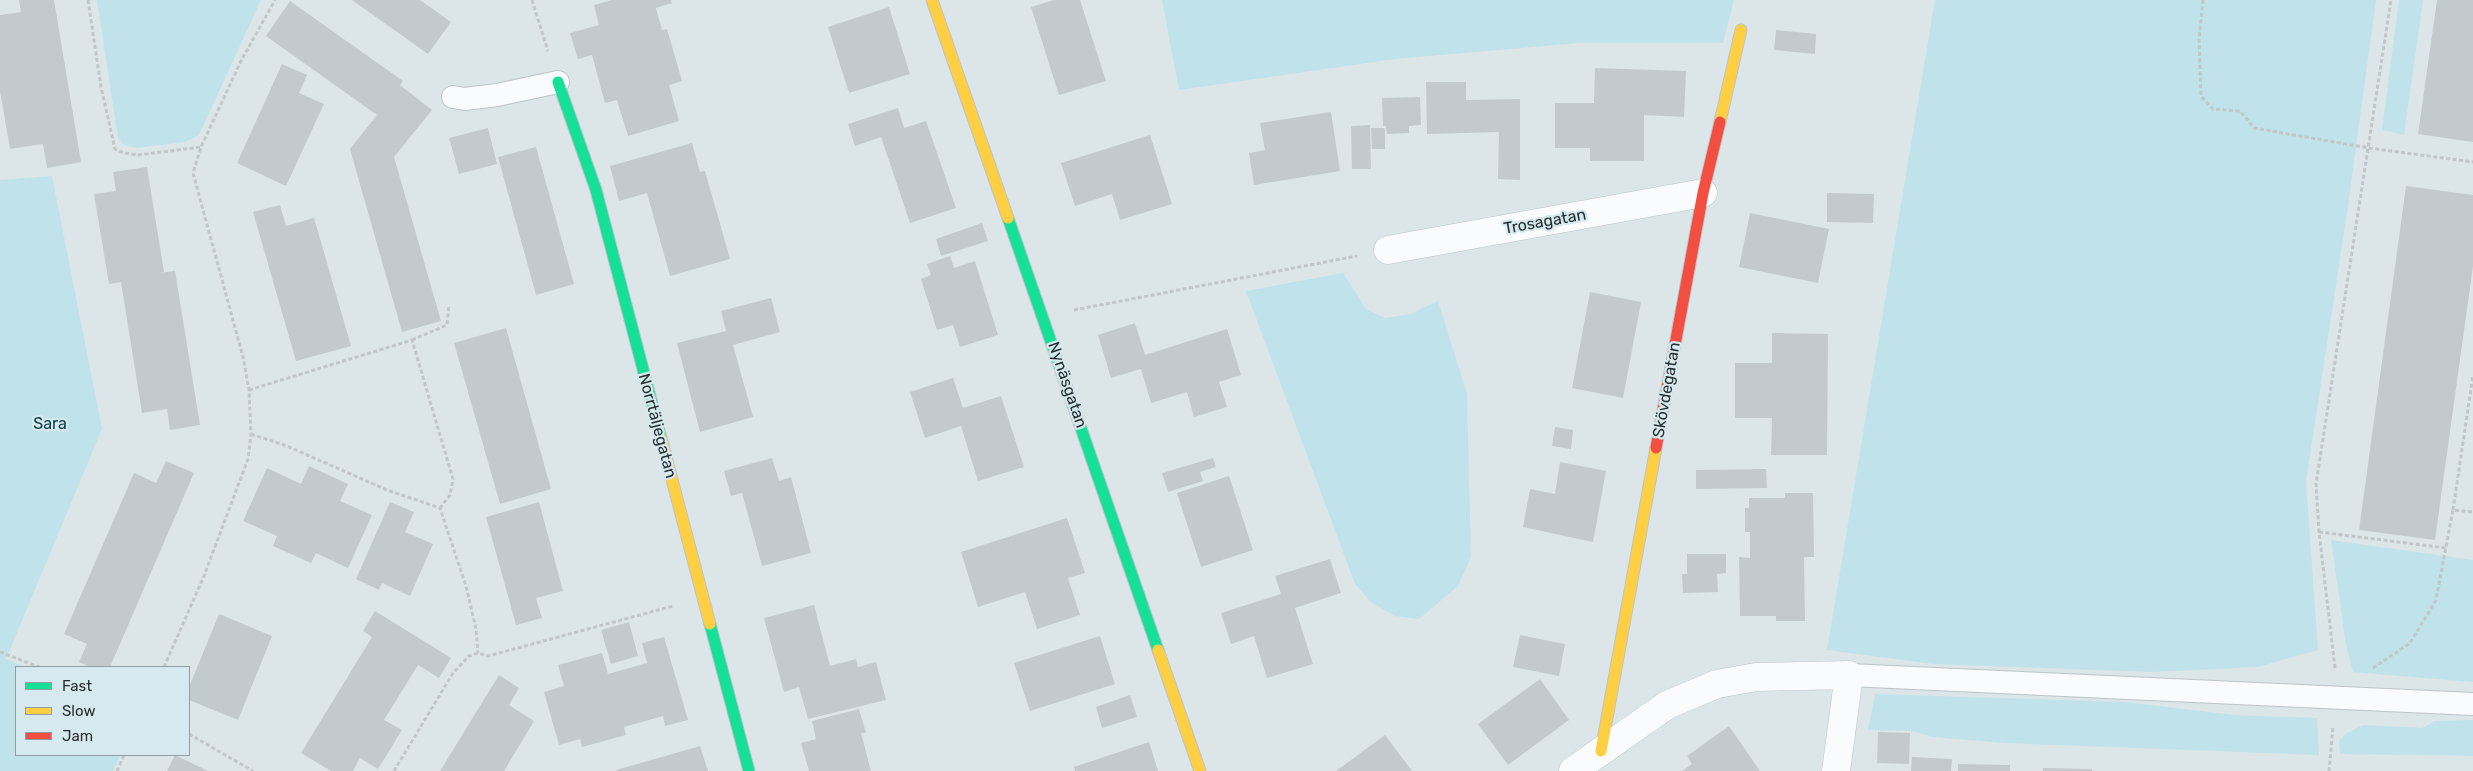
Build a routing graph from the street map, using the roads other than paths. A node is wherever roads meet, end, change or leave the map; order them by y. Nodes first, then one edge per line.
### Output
1 (932, 0) edge
2 (1741, 30) dead end
3 (558, 82) joint
4 (453, 97) dead end
5 (1703, 193) junction
6 (1388, 250) road end
7 (1849, 675) junction
8 (2473, 704) edge
9 (1600, 751) junction
10 (749, 771) edge
11 (1200, 771) edge
12 (1573, 771) edge
13 (1836, 771) edge

1 - 11 street, Nynäsgatan
2 - 5 street, Skövdegatan
3 - 4 lane
3 - 10 street, Norrtäljegatan
5 - 6 street, Trosagatan
5 - 9 street, Skövdegatan
7 - 8 lane
7 - 9 street
7 - 13 street
9 - 12 street

